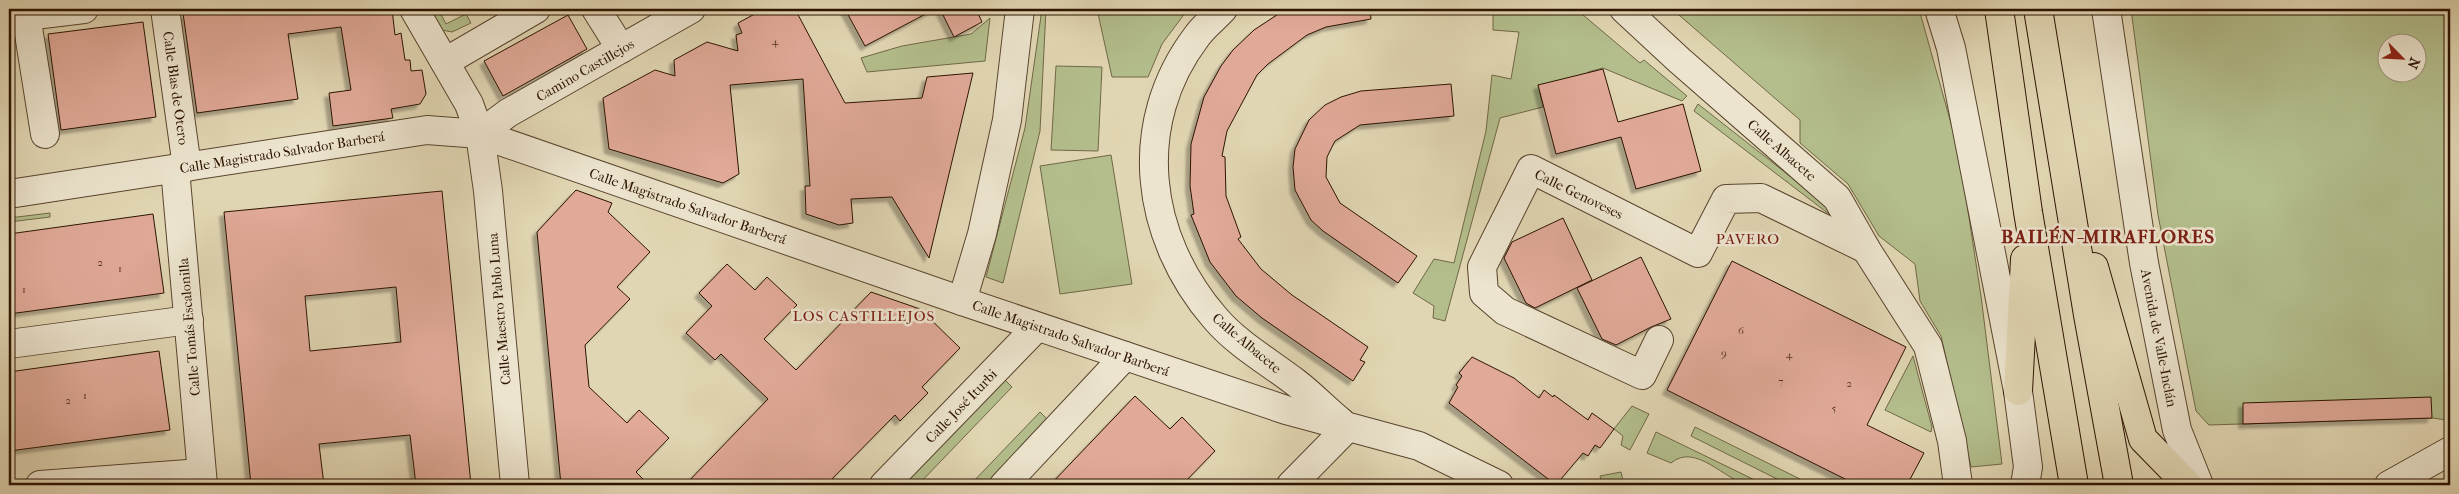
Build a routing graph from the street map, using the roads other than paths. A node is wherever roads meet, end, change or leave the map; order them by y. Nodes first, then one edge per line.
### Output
1 (84, 9) edge
2 (165, 9) edge
3 (414, 9) edge
4 (596, 9) edge
5 (691, 9) edge
6 (1020, 9) edge
7 (1223, 9) edge
8 (1624, 9) edge
9 (1939, 9) edge
10 (1999, 9) edge
11 (2038, 9) edge
12 (2106, 9) edge
13 (26, 12) edge
14 (518, 13) edge
15 (621, 49) junction
16 (20, 60) edge
17 (445, 62) junction
18 (45, 134) dead end
19 (480, 134) junction
20 (181, 168) junction
21 (9, 194) edge
22 (2069, 204) junction
23 (2028, 212) junction
24 (1866, 249) junction
25 (962, 301) junction
26 (189, 320) junction
27 (1037, 327) junction
28 (1659, 340) dead end
29 (9, 344) edge
30 (1125, 356) junction
31 (2018, 391) junction
32 (1348, 428) junction
33 (2446, 456) edge
34 (2027, 476) edge
35 (202, 479) edge
36 (40, 485) edge
37 (516, 485) edge
38 (884, 485) edge
39 (1004, 485) edge
40 (1291, 485) edge
41 (1499, 485) edge
42 (1958, 485) edge
43 (2074, 485) edge
44 (2119, 485) edge
45 (2188, 485) edge
46 (2200, 485) edge
47 (2389, 485) edge

1 - 13 street
2 - 20 street, Calle Blas de Otero
3 - 17 street, Calle Maestro Pablo Luna
4 - 15 street
5 - 15 street, Camino Castillejos
6 - 25 street
7 - 32 street, Calle Albacete
8 - 24 street, Calle Albacete
9 - 31 street
10 - 23 main road
11 - 22 main road
12 - 46 street, Avenida de Valle-Inclán
13 - 16 street
14 - 17 street
15 - 19 street, Camino Castillejos
16 - 18 street
17 - 19 street, Calle Maestro Pablo Luna
19 - 20 street, Calle Magistrado Salvador Barberá
19 - 25 street, Calle Magistrado Salvador Barberá
19 - 37 street, Calle Maestro Pablo Luna
20 - 21 street, Calle Magistrado Salvador Barberá
20 - 26 street, Calle Tomás Escalonilla
22 - 44 main road
22 - 45 main road
23 - 31 main road
23 - 43 main road
24 - 28 street, Calle Genoveses
24 - 42 street, Calle Albacete
25 - 27 street, Calle Magistrado Salvador Barberá
26 - 29 street
26 - 35 street, Calle Tomás Escalonilla
27 - 30 street, Calle Magistrado Salvador Barberá
27 - 38 street, Calle José Iturbi
30 - 32 street, Calle Magistrado Salvador Barberá
30 - 39 street
31 - 34 street
32 - 40 street
32 - 41 street, Calle Albacete
33 - 47 street
35 - 36 street

